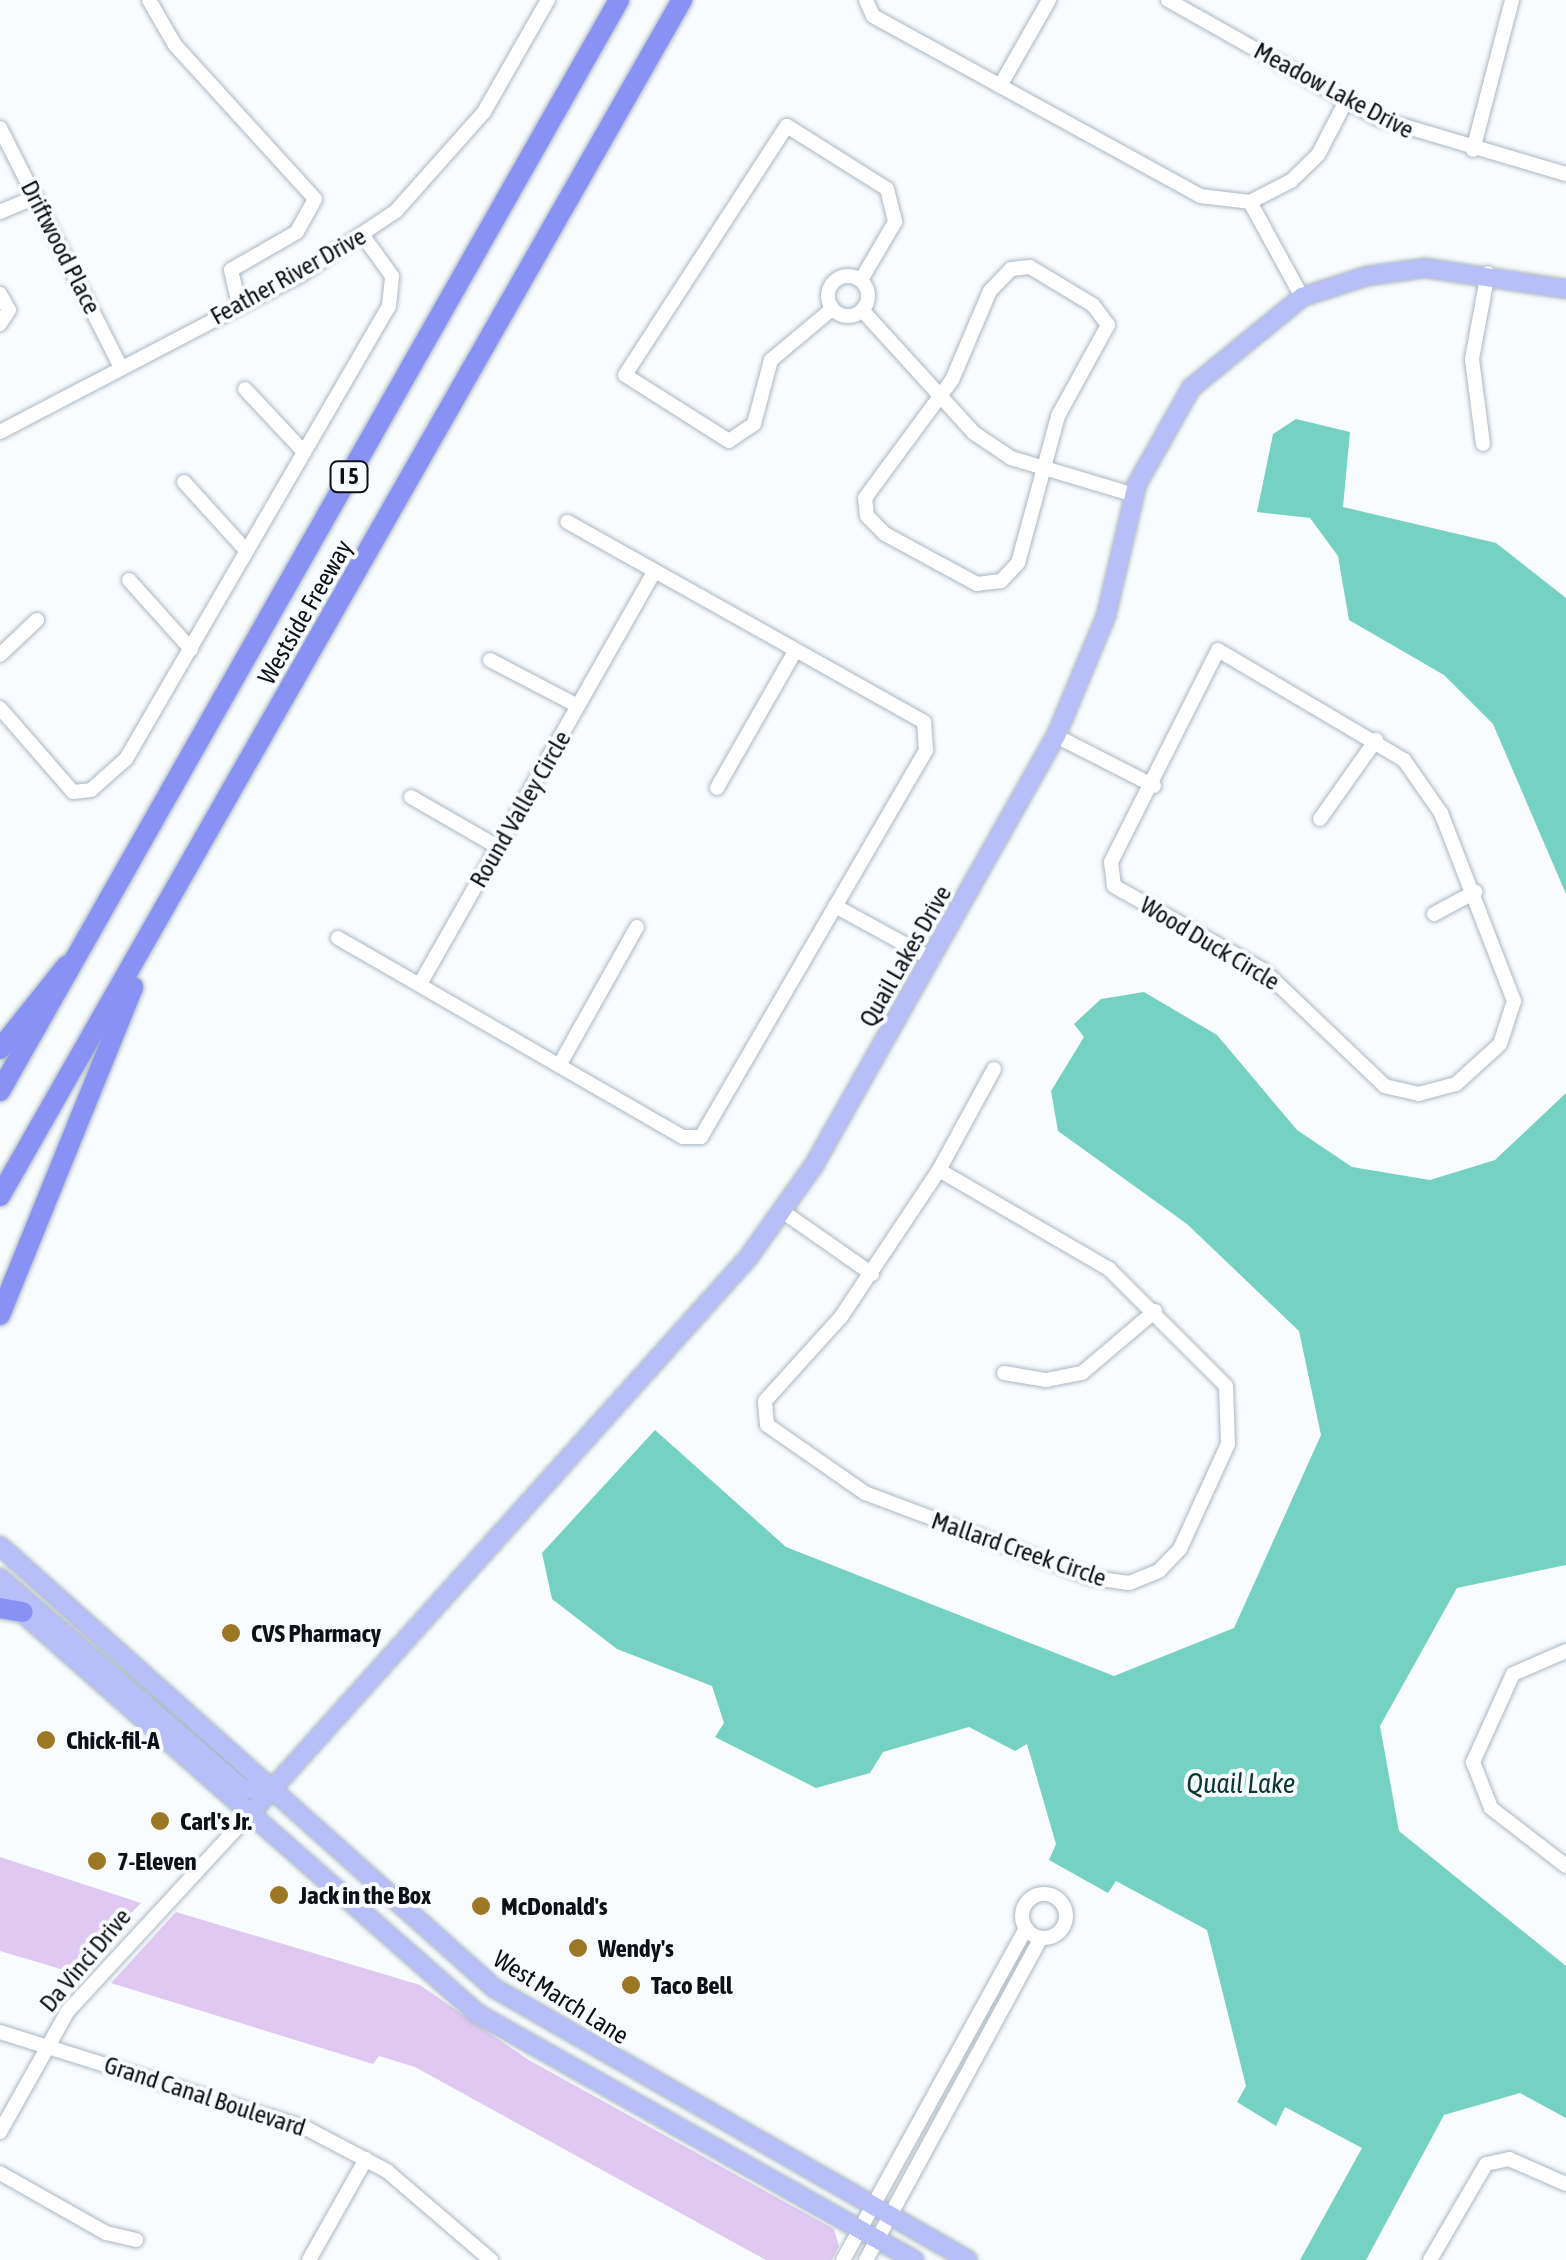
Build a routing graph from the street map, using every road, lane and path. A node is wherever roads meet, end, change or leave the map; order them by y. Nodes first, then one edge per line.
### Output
1 (149, 0) edge
2 (548, 0) edge
3 (619, 0) edge
4 (682, 0) edge
5 (1049, 0) edge
6 (1168, 0) edge
7 (1512, 0) edge
8 (867, 4) edge
9 (1000, 86) junction
10 (1346, 100) junction
11 (0, 128) edge
12 (1473, 150) junction
13 (1566, 174) edge
14 (36, 197) junction
15 (1250, 202) junction
16 (0, 212) edge
17 (362, 236) junction
18 (1488, 273) junction
19 (861, 280) junction
20 (1566, 289) edge
21 (0, 294) edge
22 (1302, 297) junction
23 (240, 306) junction
24 (832, 309) junction
25 (862, 310) junction
26 (0, 324) edge
27 (120, 366) junction
28 (245, 389) dead end
29 (943, 393) junction
30 (0, 432) edge
31 (1483, 444) dead end
32 (304, 452) junction
33 (1042, 470) junction
34 (184, 482) dead end
35 (1134, 495) junction
36 (567, 522) dead end
37 (243, 547) junction
38 (654, 572) junction
39 (129, 580) dead end
40 (38, 620) dead end
41 (191, 649) junction
42 (795, 651) junction
43 (0, 654) edge
44 (490, 660) dead end
45 (578, 706) junction
46 (0, 708) edge
47 (1056, 736) junction
48 (1376, 740) junction
49 (1154, 786) junction
50 (718, 788) dead end
51 (411, 797) dead end
52 (1320, 819) dead end
53 (498, 847) junction
54 (1474, 892) junction
55 (166, 906) junction
56 (835, 906) junction
57 (1434, 914) dead end
58 (636, 927) dead end
59 (338, 938) dead end
60 (80, 954) junction
61 (932, 959) junction
62 (420, 984) junction
63 (0, 1048) edge
64 (560, 1064) junction
65 (994, 1069) dead end
66 (0, 1092) edge
67 (938, 1170) junction
68 (0, 1196) edge
69 (782, 1210) junction
70 (872, 1274) junction
71 (1155, 1311) junction
72 (0, 1314) edge
73 (1004, 1373) dead end
74 (0, 1546) edge
75 (0, 1578) edge
76 (0, 1592) edge
77 (0, 1608) edge
78 (23, 1612) junction
79 (1566, 1651) edge
80 (270, 1790) junction
81 (248, 1816) junction
82 (1566, 1866) edge
83 (1026, 1928) junction
84 (1041, 1938) junction
85 (0, 2032) edge
86 (50, 2047) junction
87 (0, 2132) edge
88 (366, 2159) junction
89 (0, 2172) edge
90 (1566, 2184) edge
91 (872, 2208) junction
92 (889, 2217) junction
93 (868, 2235) junction
94 (136, 2240) dead end
95 (309, 2260) edge
96 (491, 2260) edge
97 (843, 2260) edge
98 (866, 2260) edge
99 (914, 2260) edge
100 (968, 2260) edge
101 (1430, 2260) edge

1 - 23 street
2 - 17 street, Feather River Drive
3 - 60 highway, Westside Freeway / I 5
4 - 55 highway, Westside Freeway / I 5
5 - 9 street
6 - 10 street, Meadow Lake Drive
7 - 12 street
8 - 9 street
9 - 15 street
10 - 12 street, Meadow Lake Drive
10 - 15 street
11 - 14 street, Driftwood Place
12 - 13 street, Meadow Lake Drive
14 - 16 street
14 - 27 street, Driftwood Place
15 - 22 street
17 - 23 street, Feather River Drive
17 - 32 street
18 - 20 main road, Quail Lakes Drive
18 - 22 main road, Quail Lakes Drive
18 - 31 street
19 - 24 street
19 - 24 street
19 - 25 street
21 - 26 street
22 - 35 main road, Quail Lakes Drive
23 - 27 street, Feather River Drive
24 - 25 street
25 - 29 street
27 - 30 street, Feather River Drive
28 - 32 street
29 - 33 street
29 - 33 street
29 - 33 street
32 - 37 street
33 - 35 street
34 - 37 street
35 - 47 main road, Quail Lakes Drive
36 - 38 street
37 - 41 street
38 - 42 street
38 - 45 street, Round Valley Circle
39 - 41 street
40 - 43 street
41 - 46 street
42 - 50 street
42 - 56 street
44 - 45 street
45 - 53 street, Round Valley Circle
47 - 49 street
47 - 61 main road, Quail Lakes Drive
48 - 49 street, Wood Duck Circle
48 - 52 street
48 - 54 street, Wood Duck Circle
49 - 54 street, Wood Duck Circle
51 - 53 street
53 - 62 street, Round Valley Circle
54 - 57 street
55 - 68 highway, Westside Freeway / I 5
55 - 72 highway
56 - 61 street
56 - 64 street
58 - 64 street
59 - 62 street
60 - 63 highway
60 - 66 highway, Westside Freeway / I 5
61 - 69 main road, Quail Lakes Drive
62 - 64 street
65 - 67 street, Mallard Creek Circle
67 - 70 street, Mallard Creek Circle
67 - 71 street, Mallard Creek Circle
69 - 70 street
69 - 80 main road, Quail Lakes Drive
70 - 71 street, Mallard Creek Circle
71 - 73 street
74 - 80 main road, West March Lane
75 - 80 main road
76 - 78 main road
77 - 78 highway
78 - 81 main road
79 - 82 street
80 - 81 main road, Da Vinci Drive
80 - 91 main road, West March Lane
81 - 86 street, Da Vinci Drive
81 - 93 main road
83 - 84 street
83 - 84 street
83 - 91 street
84 - 92 street
85 - 86 street, Grand Canal Boulevard
86 - 87 street, Da Vinci Drive
86 - 88 street, Grand Canal Boulevard
88 - 95 street
88 - 96 street, Grand Canal Boulevard
89 - 94 street
90 - 101 street
91 - 92 main road, West March Lane
91 - 93 street
92 - 93 street
92 - 100 main road, West March Lane
93 - 97 street
93 - 98 street
93 - 99 main road

